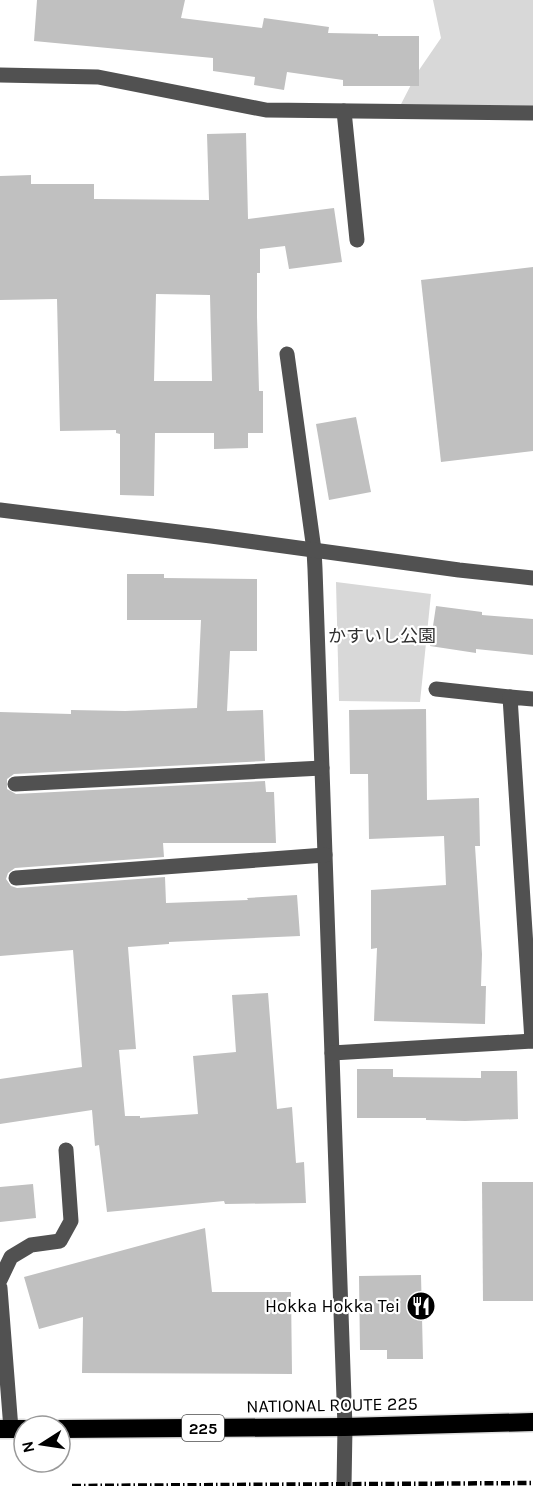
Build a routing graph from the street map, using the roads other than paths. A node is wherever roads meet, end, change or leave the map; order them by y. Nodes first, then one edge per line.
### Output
1 (0, 75) edge
2 (344, 111) junction
3 (533, 113) edge
4 (357, 240) dead end
5 (286, 354) dead end
6 (0, 510) edge
7 (314, 550) junction
8 (533, 578) edge
9 (436, 689) dead end
10 (510, 697) junction
11 (533, 699) edge
12 (322, 768) junction
13 (15, 784) dead end
14 (325, 855) junction
15 (16, 878) dead end
16 (532, 1041) edge
17 (332, 1053) junction
18 (66, 1150) dead end
19 (0, 1280) edge
20 (0, 1288) edge
21 (533, 1422) edge
22 (345, 1426) junction
23 (12, 1429) edge
24 (72, 1429) edge
25 (344, 1486) edge

1 - 2 street
2 - 3 street
2 - 4 street
5 - 7 street
6 - 7 street
7 - 8 street
7 - 12 street
9 - 10 street
10 - 11 street
10 - 16 street
12 - 13 street
12 - 14 street
14 - 15 street
14 - 17 street
16 - 17 street
17 - 22 street
18 - 19 street
20 - 23 street
21 - 22 highway, NATIONAL ROUTE 225 / 225
22 - 24 highway, NATIONAL ROUTE 225 / 225
22 - 25 street

